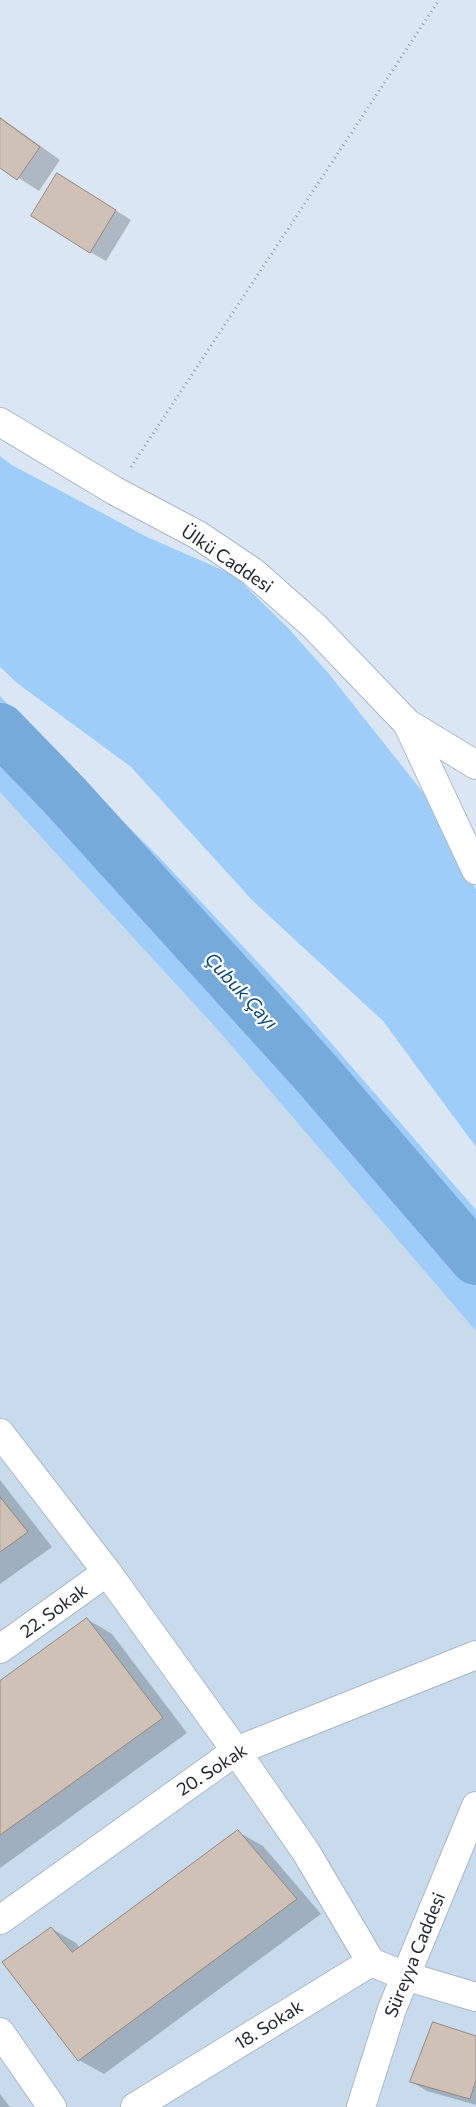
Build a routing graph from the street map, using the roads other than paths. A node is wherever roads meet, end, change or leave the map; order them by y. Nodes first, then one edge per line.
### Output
1 (0, 422) edge
2 (407, 723) junction
3 (476, 764) edge
4 (476, 870) edge
5 (0, 1433) edge
6 (107, 1572) junction
7 (0, 1649) edge
8 (476, 1655) edge
9 (236, 1751) junction
10 (476, 1806) edge
11 (0, 1920) edge
12 (371, 1962) junction
13 (405, 1976) junction
14 (476, 1998) edge
15 (0, 2032) edge
16 (52, 2107) edge
17 (135, 2107) edge
18 (360, 2107) edge

1 - 2 street, Ülkü Caddesi
2 - 3 street, Ülkü Caddesi
2 - 4 street
5 - 6 street
6 - 7 street, 22. Sokak
6 - 9 street
8 - 9 street, 20. Sokak
9 - 11 street, 20. Sokak
9 - 12 street
10 - 13 street, Süreyya Caddesi
12 - 13 street
12 - 17 street, 18. Sokak
13 - 14 street
13 - 18 street, Süreyya Caddesi
15 - 16 street

